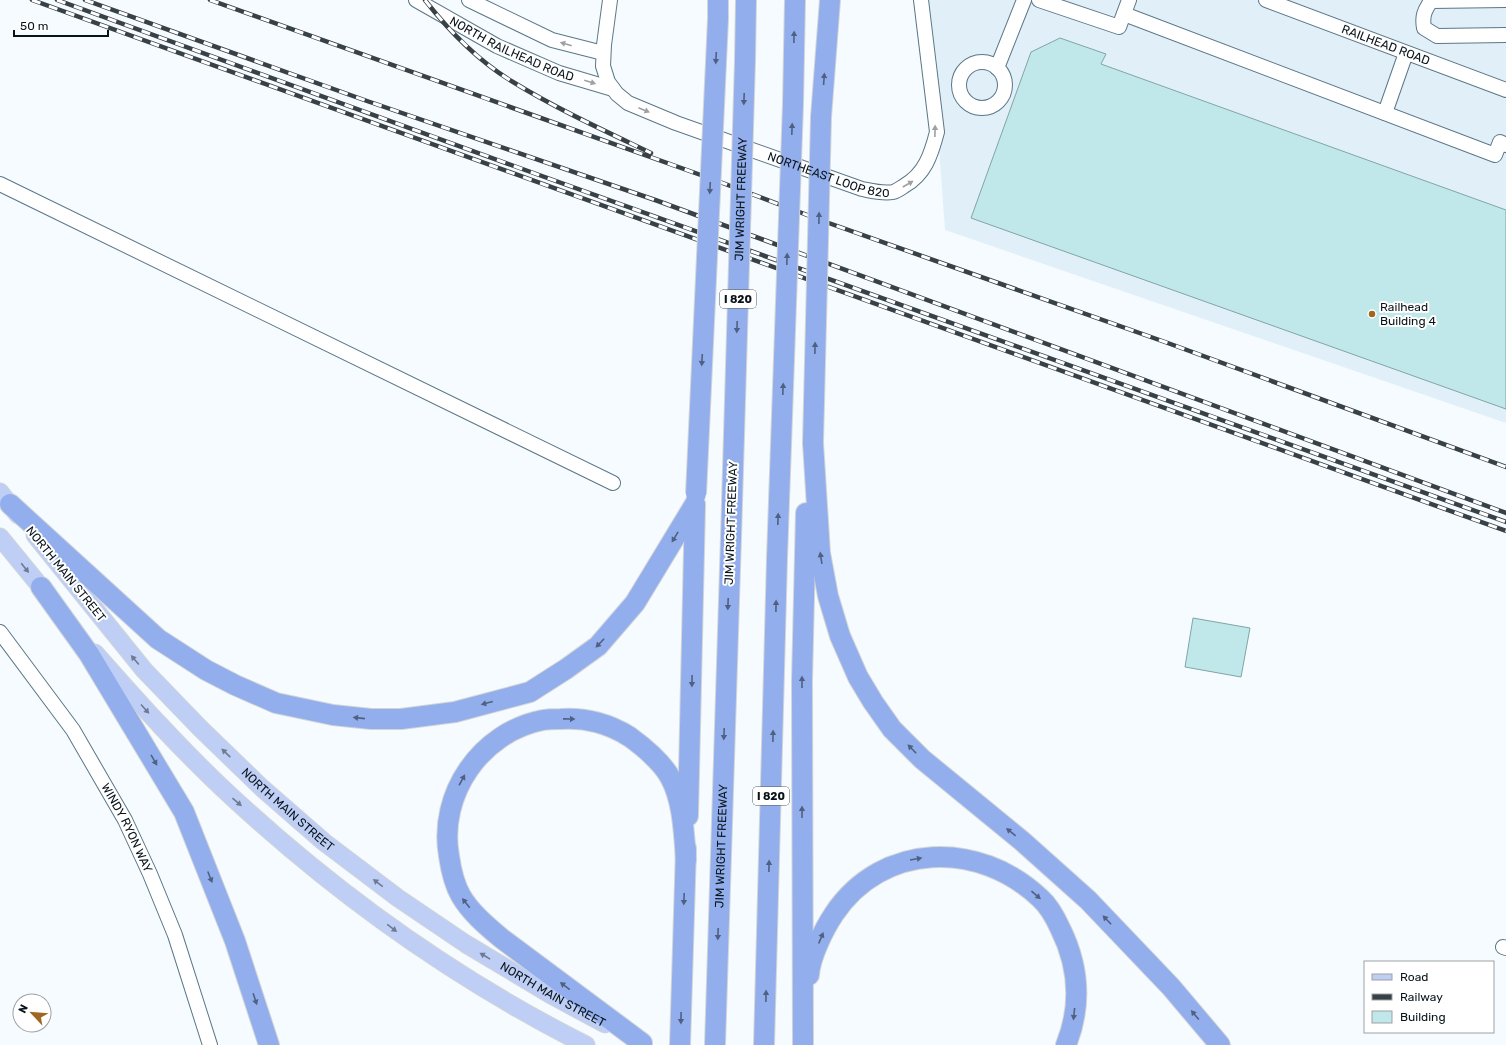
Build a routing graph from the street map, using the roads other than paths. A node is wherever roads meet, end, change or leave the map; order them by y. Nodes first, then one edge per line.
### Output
1 (416, 0) edge
2 (469, 0) edge
3 (610, 0) edge
4 (718, 0) edge
5 (746, 0) edge
6 (795, 0) edge
7 (830, 0) edge
8 (921, 0) edge
9 (1024, 0) edge
10 (1039, 0) edge
11 (1129, 0) edge
12 (1266, 0) edge
13 (1506, 0) edge
14 (1300, 6) edge
15 (1124, 14) junction
16 (1506, 35) edge
17 (603, 53) junction
18 (1406, 53) junction
19 (997, 68) dead end
20 (613, 89) junction
21 (1506, 90) edge
22 (1385, 113) junction
23 (1506, 145) edge
24 (0, 184) edge
25 (813, 443) junction
26 (613, 483) dead end
27 (5, 498) edge
28 (696, 499) junction
29 (0, 537) edge
30 (41, 587) junction
31 (0, 632) edge
32 (686, 860) junction
33 (765, 1040) edge
34 (644, 1044) edge
35 (210, 1045) edge
36 (269, 1045) edge
37 (586, 1045) edge
38 (680, 1045) edge
39 (715, 1045) edge
40 (803, 1045) edge
41 (1066, 1045) edge
42 (1220, 1045) edge

1 -> 20 street, NORTH RAILHEAD ROAD
17 -> 2 street, NORTH RAILHEAD ROAD
3 - 17 street, NORTHEAST LOOP 820
4 -> 28 highway, bridge
5 -> 39 highway, JIM WRIGHT FREEWAY / I 820, bridge
33 -> 6 highway, I 820, bridge
25 -> 7 highway, bridge
20 -> 8 street, NORTHEAST LOOP 820
9 - 19 street
10 - 15 street
11 - 15 street
12 - 14 street, RAILHEAD ROAD
13 - 16 street
14 - 18 street, RAILHEAD ROAD
15 - 22 street
17 - 20 street, NORTHEAST LOOP 820
18 - 21 street, RAILHEAD ROAD
18 - 22 street
22 - 23 street
24 - 26 street
40 -> 25 highway
42 -> 25 highway
28 -> 27 highway
34 -> 27 main road, NORTH MAIN STREET
28 -> 32 highway
29 -> 30 main road
30 -> 36 highway
30 -> 37 main road
31 - 35 street, WINDY RYON WAY
34 -> 32 highway
32 -> 38 highway
40 -> 41 highway

